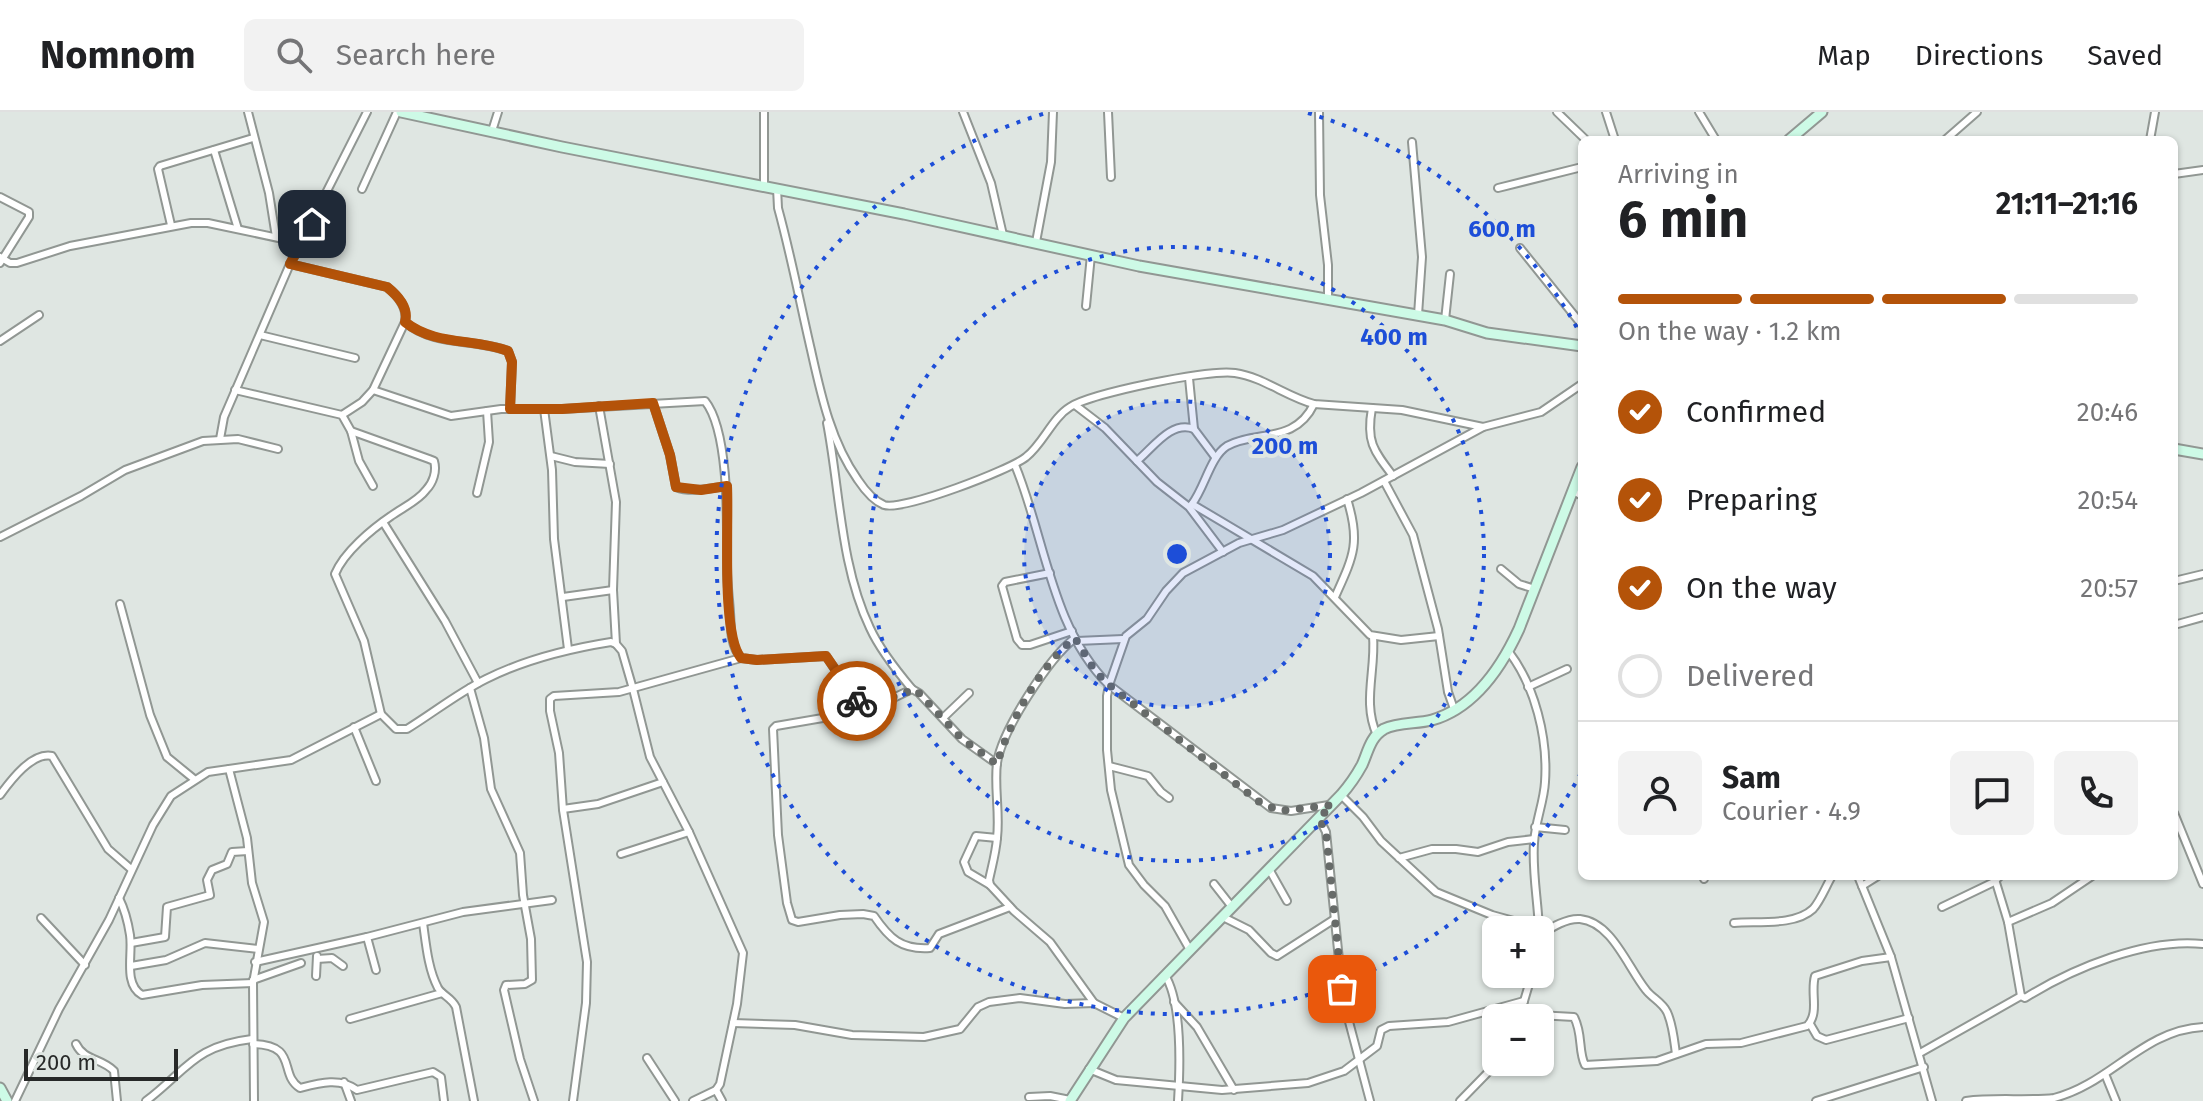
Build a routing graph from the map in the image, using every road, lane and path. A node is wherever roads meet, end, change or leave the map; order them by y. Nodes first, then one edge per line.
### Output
1 (248, 112) edge
2 (367, 112) edge
3 (498, 112) edge
4 (764, 112) edge
5 (963, 112) edge
6 (1053, 112) edge
7 (1108, 112) edge
8 (1319, 112) edge
9 (1557, 112) edge
10 (1606, 112) edge
11 (1699, 112) edge
12 (1822, 112) edge
13 (1977, 112) edge
14 (2155, 112) edge
15 (404, 113) edge
16 (448, 117) edge
17 (492, 131) junction
18 (1582, 136) edge
19 (1614, 136) edge
20 (1714, 136) edge
21 (1794, 136) edge
22 (1950, 136) edge
23 (2151, 136) edge
24 (253, 138) junction
25 (1412, 142) dead end
26 (214, 150) junction
27 (1578, 168) edge
28 (2203, 170) edge
29 (2178, 173) edge
30 (1111, 177) dead end
31 (764, 186) junction
32 (777, 188) junction
33 (1498, 188) dead end
34 (362, 189) dead end
35 (0, 197) edge
36 (171, 225) junction
37 (238, 229) junction
38 (1003, 235) junction
39 (276, 237) junction
40 (1036, 242) junction
41 (302, 243) junction
42 (1520, 248) dead end
43 (1091, 255) junction
44 (1, 260) edge
45 (290, 264) junction
46 (1450, 274) dead end
47 (1328, 298) junction
48 (1086, 306) dead end
49 (39, 315) dead end
50 (1418, 315) junction
51 (1445, 320) junction
52 (1578, 320) edge
53 (405, 322) junction
54 (260, 335) junction
55 (0, 341) edge
56 (1578, 345) edge
57 (355, 358) dead end
58 (1189, 378) junction
59 (1578, 387) edge
60 (235, 390) junction
61 (373, 390) junction
62 (653, 403) junction
63 (1314, 404) junction
64 (1075, 405) junction
65 (599, 406) junction
66 (824, 407) junction
67 (1372, 408) junction
68 (510, 409) junction
69 (544, 409) junction
70 (487, 411) junction
71 (342, 415) junction
72 (1483, 427) junction
73 (1194, 429) junction
74 (351, 431) junction
75 (220, 439) junction
76 (278, 449) dead end
77 (2178, 450) edge
78 (2203, 454) edge
79 (551, 456) junction
80 (1215, 457) junction
81 (1137, 461) junction
82 (610, 464) junction
83 (1015, 465) junction
84 (1393, 476) junction
85 (1384, 481) junction
86 (373, 486) dead end
87 (727, 486) junction
88 (477, 493) dead end
89 (1578, 494) edge
90 (1347, 499) junction
91 (1191, 506) junction
92 (383, 522) junction
93 (0, 537) edge
94 (1249, 540) junction
95 (1223, 552) junction
96 (1501, 569) dead end
97 (1050, 573) junction
98 (2203, 574) edge
99 (2178, 580) edge
100 (1535, 589) junction
101 (613, 590) junction
102 (563, 597) junction
103 (1335, 597) junction
104 (120, 604) dead end
105 (2203, 617) edge
106 (2178, 624) edge
107 (1373, 636) junction
108 (1439, 636) junction
109 (1075, 637) junction
110 (1123, 639) junction
111 (616, 644) junction
112 (568, 649) junction
113 (1509, 652) junction
114 (741, 658) junction
115 (1567, 669) dead end
116 (478, 683) junction
117 (1109, 685) junction
118 (1528, 687) junction
119 (470, 688) junction
120 (633, 689) junction
121 (912, 689) junction
122 (969, 693) dead end
123 (862, 709) junction
124 (1454, 709) junction
125 (381, 714) junction
126 (943, 718) junction
127 (354, 727) junction
128 (1377, 735) junction
129 (997, 764) junction
130 (1109, 766) junction
131 (229, 769) junction
132 (194, 779) junction
133 (376, 781) dead end
134 (663, 782) junction
135 (0, 795) edge
136 (1341, 795) junction
137 (1169, 798) dead end
138 (1332, 805) junction
139 (563, 809) junction
140 (1319, 818) junction
141 (2178, 822) edge
142 (1535, 827) junction
143 (1565, 830) dead end
144 (2182, 831) junction
145 (689, 832) junction
146 (2178, 832) edge
147 (997, 838) junction
148 (1534, 839) junction
149 (248, 851) junction
150 (621, 854) dead end
151 (1399, 858) junction
152 (131, 869) junction
153 (1269, 869) junction
154 (1830, 880) edge
155 (1860, 880) edge
156 (1872, 880) edge
157 (1992, 880) edge
158 (1997, 880) edge
159 (2086, 880) edge
160 (1214, 884) dead end
161 (2203, 884) edge
162 (990, 885) junction
163 (1862, 886) junction
164 (119, 898) junction
165 (552, 900) dead end
166 (1287, 901) dead end
167 (524, 903) junction
168 (1010, 907) junction
169 (1942, 907) dead end
170 (1228, 911) junction
171 (1497, 916) edge
172 (1538, 916) edge
173 (41, 918) dead end
174 (1333, 920) junction
175 (2008, 922) junction
176 (423, 923) junction
177 (1734, 923) dead end
178 (1554, 925) edge
179 (367, 937) junction
180 (131, 943) junction
181 (2203, 944) edge
182 (317, 948) junction
183 (258, 949) junction
184 (1190, 950) junction
185 (1891, 957) junction
186 (317, 959) junction
187 (255, 962) junction
188 (301, 963) dead end
189 (85, 965) junction
190 (131, 966) junction
191 (343, 966) dead end
192 (376, 970) dead end
193 (1165, 975) junction
194 (316, 976) dead end
195 (253, 982) junction
196 (1528, 988) edge
197 (442, 993) junction
198 (2021, 996) junction
199 (1524, 1001) junction
200 (1174, 1002) junction
201 (1094, 1003) junction
202 (1523, 1004) edge
203 (1554, 1017) edge
204 (1124, 1018) junction
205 (1909, 1018) junction
206 (350, 1019) dead end
207 (733, 1023) junction
208 (1810, 1024) junction
209 (2203, 1027) edge
210 (253, 1042) junction
211 (76, 1044) dead end
212 (1920, 1053) junction
213 (1676, 1054) junction
214 (647, 1058) dead end
215 (1359, 1059) junction
216 (1924, 1067) junction
217 (1089, 1069) junction
218 (2105, 1074) junction
219 (1484, 1076) edge
220 (344, 1082) junction
221 (1179, 1086) junction
222 (0, 1088) edge
223 (716, 1090) junction
224 (1234, 1090) junction
225 (1029, 1097) dead end
226 (7, 1101) edge
227 (15, 1101) edge
228 (117, 1101) edge
229 (146, 1101) edge
230 (254, 1101) edge
231 (351, 1101) edge
232 (444, 1101) edge
233 (474, 1101) edge
234 (534, 1101) edge
235 (573, 1101) edge
236 (675, 1101) edge
237 (693, 1101) edge
238 (722, 1101) edge
239 (1070, 1101) edge
240 (1178, 1101) edge
241 (1370, 1101) edge
242 (1460, 1101) edge
243 (1816, 1101) edge
244 (1932, 1101) edge
245 (1966, 1101) edge
246 (2116, 1101) edge

1 - 24 street
2 - 41 street
3 - 17 street
4 - 31 street
5 - 38 street
6 - 40 street
7 - 30 street
8 - 47 street
9 - 18 street
10 - 19 street
11 - 20 street
12 - 21 main road
13 - 22 street
14 - 23 street
15 - 16 main road
15 - 34 street
16 - 17 main road
17 - 31 main road
24 - 26 street
24 - 39 street
25 - 50 street
26 - 36 street
26 - 37 street
27 - 33 street
28 - 29 street
31 - 32 main road
32 - 38 main road
32 - 66 street
35 - 44 street
36 - 37 street
36 - 44 street
37 - 39 street
38 - 40 main road
39 - 41 street
40 - 43 main road
41 - 45 street
42 - 52 street
43 - 47 main road
43 - 48 street
45 - 53 street
45 - 54 street
46 - 51 street
47 - 50 main road
49 - 55 street
50 - 51 main road
51 - 56 main road
53 - 61 street
53 - 68 street
54 - 57 street
54 - 60 street
58 - 63 street
58 - 64 street
58 - 73 street
59 - 72 street
60 - 71 street
60 - 75 street
61 - 70 street
61 - 71 street
62 - 65 street
62 - 87 street
62 - 87 street
63 - 67 street
63 - 80 street
64 - 81 street
64 - 83 street
65 - 69 street
65 - 82 street
66 - 83 street
66 - 121 street
67 - 72 street
67 - 84 street
68 - 69 street
68 - 70 street
69 - 79 street
70 - 88 street
71 - 74 street
72 - 84 street
73 - 80 street
73 - 81 street
74 - 86 street
74 - 92 street
75 - 76 street
75 - 93 street
77 - 78 main road
79 - 82 street
79 - 102 street
80 - 91 street
81 - 91 street
82 - 101 street
83 - 97 street
84 - 85 street
85 - 90 street
85 - 108 street
87 - 114 street
89 - 100 main road
90 - 94 street
90 - 103 street
91 - 94 street
91 - 95 street
92 - 116 street
92 - 125 street
94 - 95 street
94 - 103 street
95 - 110 street
96 - 100 street
97 - 109 street
97 - 109 street
98 - 99 street
100 - 113 main road
101 - 102 street
101 - 111 street
102 - 112 street
103 - 107 street
104 - 132 street
105 - 106 street
107 - 108 street
107 - 128 street
108 - 124 street
109 - 110 street
109 - 117 street
109 - 129 street
110 - 117 street
111 - 112 street
111 - 120 street
112 - 116 street
113 - 118 street
113 - 124 main road
114 - 120 street
114 - 123 street
115 - 118 street
116 - 119 street
117 - 130 street
117 - 138 street
118 - 142 street
119 - 125 street
119 - 167 street
120 - 134 street
120 - 139 street
121 - 123 street
121 - 126 street
122 - 126 street
123 - 168 street
124 - 128 main road
125 - 127 street
126 - 129 street
127 - 131 street
127 - 133 street
128 - 136 main road
129 - 147 street
130 - 137 street
130 - 184 street
131 - 132 street
131 - 149 street
132 - 152 street
134 - 139 street
134 - 145 street
135 - 152 street
136 - 138 main road
136 - 151 street
138 - 140 main road
139 - 235 street
140 - 153 main road
140 - 174 street
141 - 144 street
142 - 143 street
142 - 148 street
144 - 146 street
144 - 161 street
145 - 150 street
145 - 207 street
147 - 162 street
147 - 162 street
148 - 151 street
148 - 172 street
149 - 180 street
149 - 183 street
151 - 171 street
152 - 164 street
153 - 166 street
153 - 170 main road
154 - 177 street
155 - 163 street
156 - 163 street
157 - 169 street
158 - 175 street
159 - 175 street
160 - 170 street
162 - 168 street
163 - 185 street
164 - 180 street
164 - 189 street
165 - 167 street
167 - 176 street
167 - 234 street
168 - 201 street
170 - 174 street
170 - 184 main road
173 - 189 street
174 - 215 street
175 - 198 street
176 - 179 street
176 - 197 street
178 - 213 street
179 - 182 street
179 - 192 street
180 - 190 street
181 - 198 street
182 - 186 street
182 - 187 street
183 - 187 street
183 - 190 street
184 - 193 main road
185 - 205 street
185 - 208 street
186 - 191 street
186 - 194 street
187 - 195 street
188 - 195 street
189 - 227 street
190 - 195 street
193 - 200 street
193 - 204 main road
195 - 210 street
196 - 199 street
197 - 206 street
197 - 233 street
198 - 212 street
199 - 202 street
199 - 215 street
200 - 221 street
200 - 224 street
201 - 204 street
201 - 207 street
203 - 213 street
204 - 217 main road
205 - 208 street
205 - 212 street
207 - 223 street
208 - 213 street
209 - 218 street
210 - 220 street
210 - 229 street
210 - 230 street
211 - 228 street
212 - 216 street
214 - 236 street
215 - 224 street
215 - 241 street
216 - 243 street
216 - 244 street
217 - 221 street
217 - 239 main road
218 - 245 street
218 - 246 street
219 - 242 street
220 - 231 street
220 - 232 street
221 - 224 street
221 - 240 street
222 - 226 main road
223 - 237 street
223 - 238 street
225 - 239 street

